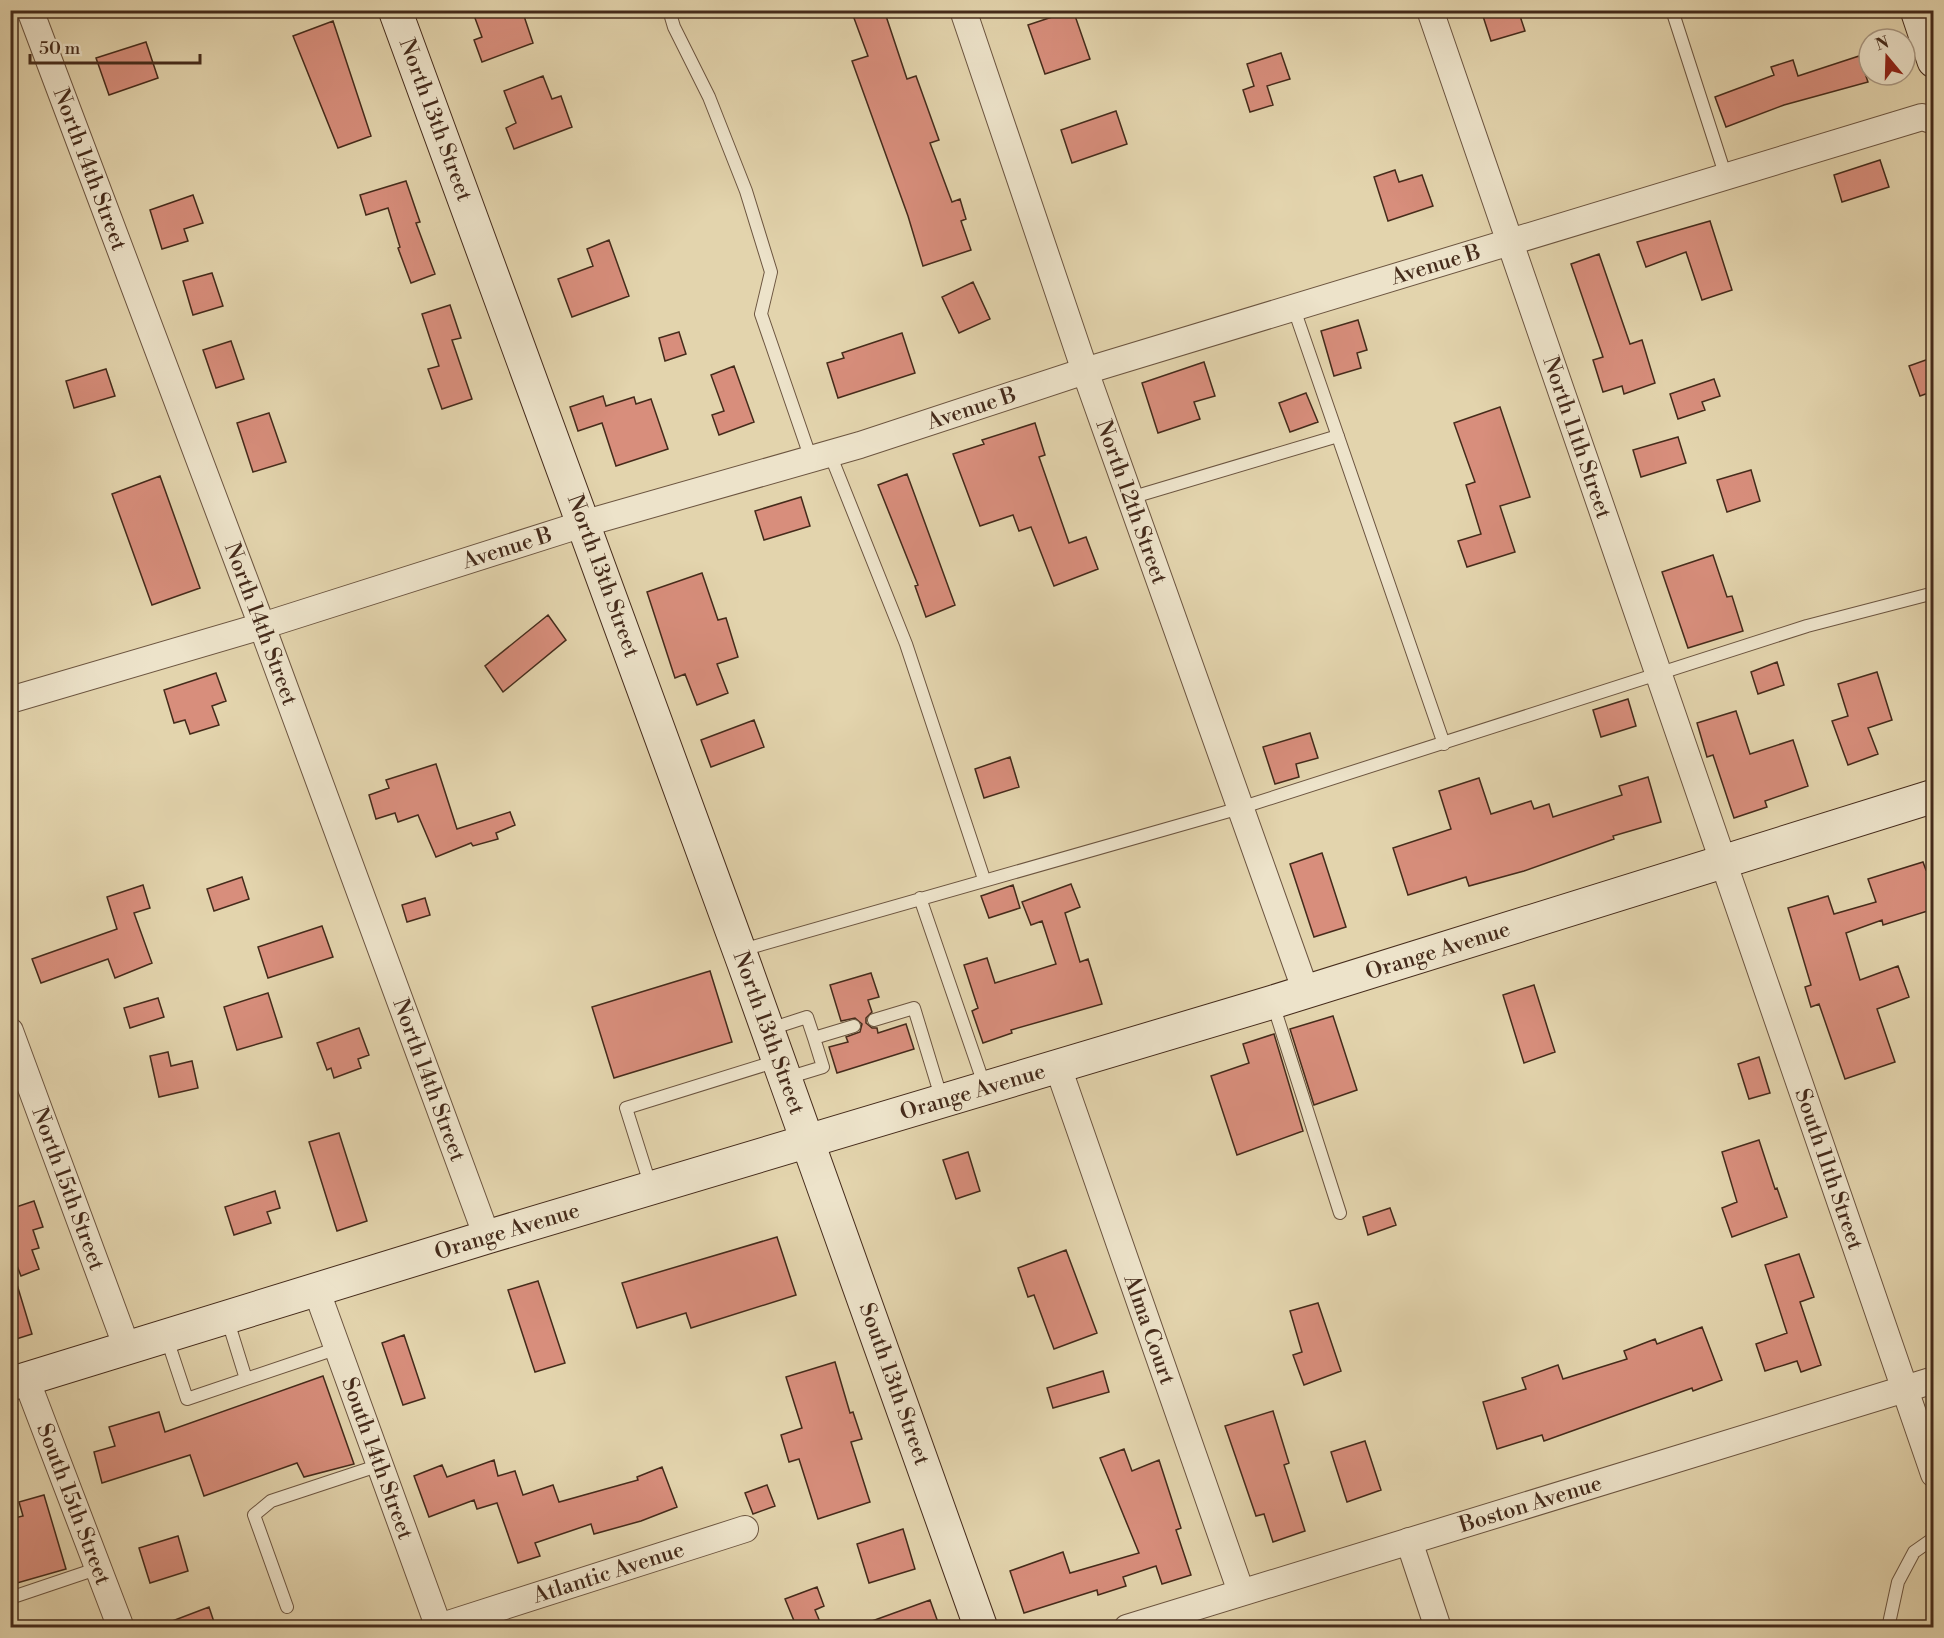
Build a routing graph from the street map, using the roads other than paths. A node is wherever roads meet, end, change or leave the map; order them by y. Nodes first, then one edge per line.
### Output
1 (30, 10) edge
2 (395, 10) edge
3 (669, 10) edge
4 (963, 10) edge
5 (1430, 10) edge
6 (1672, 10) edge
7 (1917, 10) edge
8 (1934, 62) edge
9 (1934, 121) edge
10 (1726, 177) junction
11 (1510, 244) junction
12 (1294, 309) junction
13 (1085, 371) junction
14 (1338, 436) junction
15 (821, 456) junction
16 (1130, 498) junction
17 (586, 523) junction
18 (1934, 593) edge
19 (262, 626) junction
20 (1658, 675) junction
21 (10, 700) edge
22 (1444, 744) junction
23 (1934, 796) edge
24 (1240, 808) junction
25 (1723, 862) junction
26 (984, 879) junction
27 (920, 898) junction
28 (741, 950) junction
29 (1306, 992) junction
30 (1273, 1002) junction
31 (874, 1020) dead end
32 (854, 1026) dead end
33 (770, 1029) junction
34 (10, 1031) edge
35 (814, 1038) junction
36 (1058, 1066) junction
37 (783, 1069) junction
38 (986, 1088) junction
39 (943, 1101) junction
40 (810, 1142) junction
41 (652, 1189) junction
42 (1340, 1213) dead end
43 (487, 1237) junction
44 (316, 1289) junction
45 (226, 1317) junction
46 (166, 1335) junction
47 (127, 1348) junction
48 (338, 1348) junction
49 (246, 1379) junction
50 (1934, 1380) edge
51 (18, 1381) edge
52 (1903, 1389) junction
53 (380, 1465) junction
54 (1934, 1474) edge
55 (745, 1528) dead end
56 (1934, 1538) edge
57 (1409, 1542) junction
58 (99, 1568) junction
59 (1241, 1592) junction
60 (10, 1598) edge
61 (286, 1607) dead end
62 (118, 1627) edge
63 (439, 1627) edge
64 (981, 1628) edge
65 (1127, 1628) edge
66 (1438, 1628) edge
67 (1888, 1628) edge

1 - 19 street, North 14th Street
2 - 17 main road, North 13th Street
3 - 15 lane
4 - 13 street, North 12th Street
5 - 11 street, North 11th Street
6 - 10 lane
7 - 8 main road
9 - 10 street, Avenue B
10 - 11 street, Avenue B
11 - 12 street, Avenue B
11 - 20 street, North 11th Street
12 - 13 street, Avenue B
12 - 14 lane
13 - 15 street, Avenue B
13 - 16 street, North 12th Street
14 - 16 lane
14 - 22 lane
15 - 17 street, Avenue B
15 - 26 lane
16 - 24 street, North 12th Street
17 - 19 street, Avenue B
17 - 28 main road, North 13th Street
18 - 20 lane
19 - 21 street, Avenue B
19 - 43 street, North 14th Street
20 - 22 lane
20 - 25 street, North 11th Street
22 - 24 lane
23 - 25 main road, Orange Avenue
24 - 26 lane
24 - 29 street, North 12th Street
25 - 29 main road, Orange Avenue
25 - 52 street, South 11th Street
26 - 27 lane
27 - 28 lane
27 - 38 lane
28 - 33 main road, North 13th Street
29 - 30 main road, Orange Avenue
30 - 36 main road, Orange Avenue
30 - 42 lane
31 - 39 lane
32 - 35 lane
33 - 35 lane
33 - 37 main road, North 13th Street
34 - 47 street, North 15th Street
35 - 37 lane
36 - 38 main road, Orange Avenue
36 - 59 street, Alma Court
37 - 40 main road, North 13th Street
37 - 41 lane
38 - 39 main road, Orange Avenue
39 - 40 main road, Orange Avenue
40 - 41 main road, Orange Avenue
40 - 64 main road, South 13th Street
41 - 43 main road, Orange Avenue
43 - 44 main road, Orange Avenue
44 - 45 main road, Orange Avenue
44 - 48 street, South 14th Street
45 - 46 main road, Orange Avenue
45 - 49 lane
46 - 47 main road, Orange Avenue
46 - 49 lane
47 - 51 main road, Orange Avenue
48 - 49 lane
48 - 53 street, South 14th Street
50 - 52 street, Boston Avenue
51 - 58 street, South 15th Street
52 - 54 street, South 11th Street
52 - 57 street, Boston Avenue
53 - 61 lane
53 - 63 street, South 14th Street
55 - 63 street, Atlantic Avenue
56 - 67 lane
57 - 59 street, Boston Avenue
57 - 66 street
58 - 60 lane
58 - 62 street, South 15th Street
59 - 65 street, Boston Avenue

